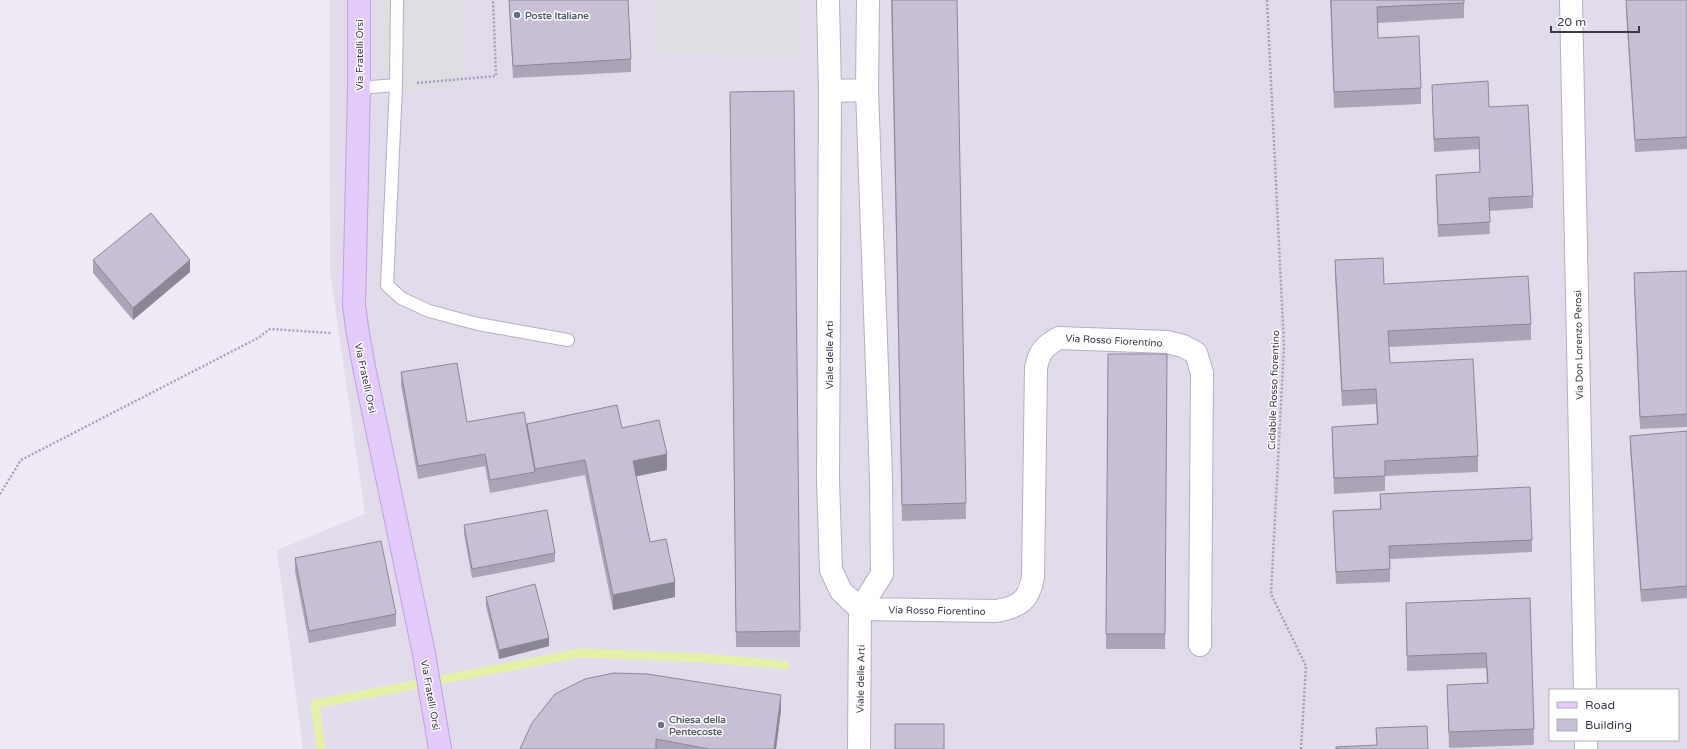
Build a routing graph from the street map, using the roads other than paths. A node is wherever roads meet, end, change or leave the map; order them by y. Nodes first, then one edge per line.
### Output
1 (359, 0) edge
2 (397, 0) edge
3 (828, 0) edge
4 (868, 0) edge
5 (1571, 0) edge
6 (396, 85) junction
7 (359, 88) junction
8 (867, 90) junction
9 (830, 91) junction
10 (568, 340) dead end
11 (860, 609) junction
12 (1200, 645) dead end
13 (1584, 689) edge
14 (440, 749) edge
15 (859, 749) edge

1 - 7 main road, Via Fratelli Orsi
2 - 6 lane
3 - 9 street, Viale delle Arti
4 - 8 street
5 - 13 street, Via Don Lorenzo Perosi
6 - 7 lane
6 - 10 lane
7 - 14 main road, Via Fratelli Orsi
8 - 9 street
8 - 11 street
9 - 11 street, Viale delle Arti
11 - 12 street, Via Rosso Fiorentino
11 - 15 street, Viale delle Arti

